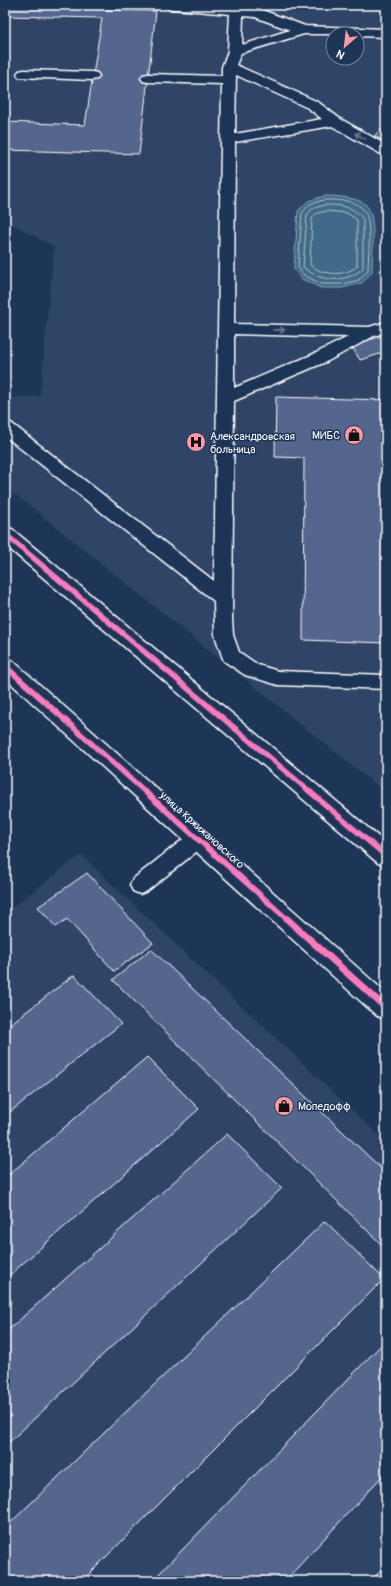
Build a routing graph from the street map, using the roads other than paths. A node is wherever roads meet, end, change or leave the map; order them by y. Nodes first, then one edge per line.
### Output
1 (173, 5) edge
2 (237, 10) junction
3 (303, 30) junction
4 (386, 33) edge
5 (235, 51) junction
6 (229, 73) junction
7 (24, 74) dead end
8 (92, 76) dead end
9 (148, 78) dead end
10 (334, 121) junction
11 (228, 139) junction
12 (386, 151) edge
13 (386, 327) edge
14 (233, 329) junction
15 (370, 332) junction
16 (226, 398) junction
17 (5, 427) edge
18 (5, 534) edge
19 (223, 598) junction
20 (5, 666) edge
21 (386, 682) edge
22 (198, 839) junction
23 (386, 856) edge
24 (140, 885) dead end
25 (386, 1008) edge

1 - 2 lane
2 - 3 lane
2 - 5 lane
3 - 4 lane
3 - 5 lane
5 - 6 lane
6 - 9 lane
6 - 10 lane
6 - 11 lane
7 - 8 lane
10 - 11 lane
12 -> 10 lane
11 - 14 lane
13 - 15 lane
14 -> 15 lane
14 - 16 lane
15 - 16 lane
16 - 19 lane
17 - 19 lane
18 - 23 street
19 - 21 lane
20 - 22 street, улица Кржижановского
22 - 24 lane
22 - 25 street, улица Кржижановского

